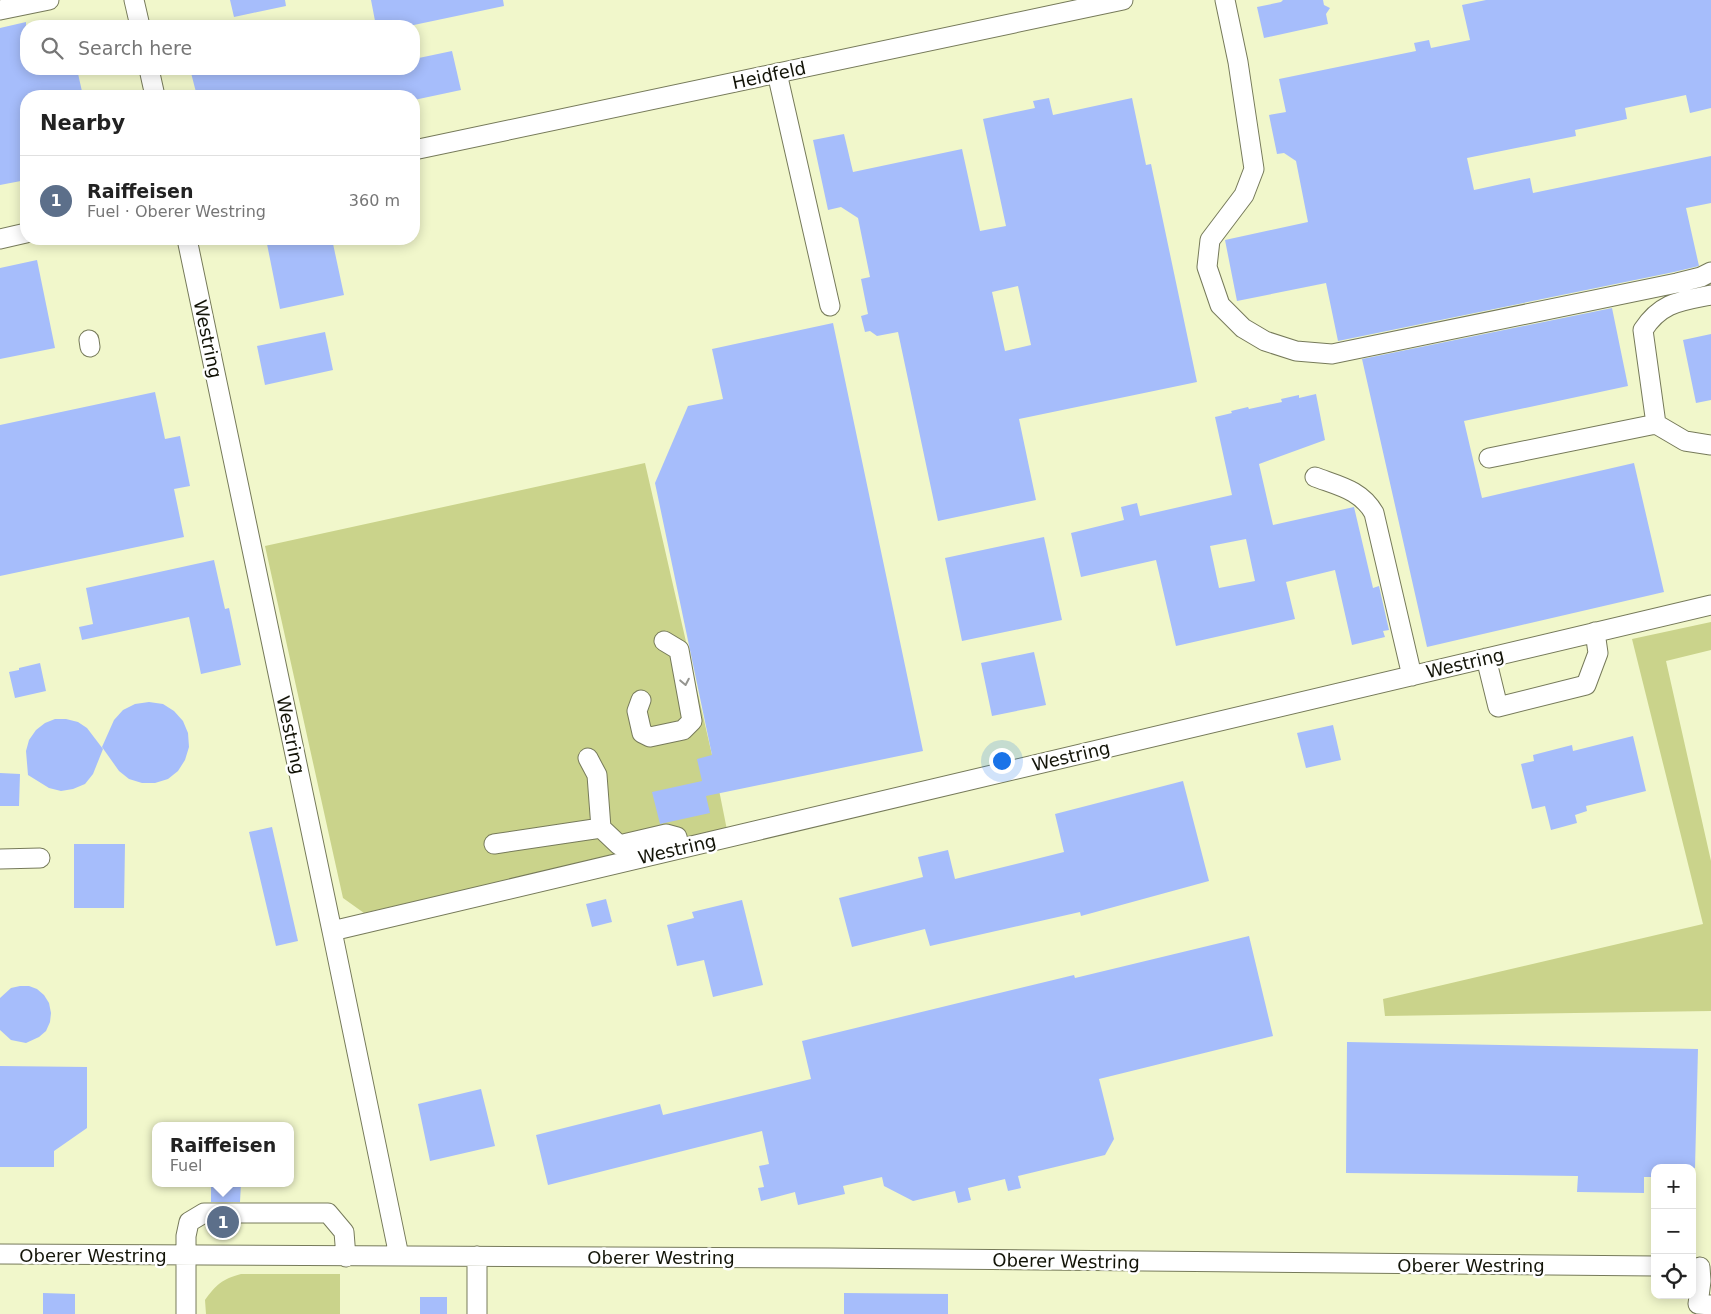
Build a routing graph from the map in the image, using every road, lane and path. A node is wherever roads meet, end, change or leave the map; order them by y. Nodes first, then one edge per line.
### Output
1 (49, 0) edge
2 (134, 0) edge
3 (1123, 0) edge
4 (1225, 0) edge
5 (0, 10) edge
6 (139, 20) edge
7 (777, 73) junction
8 (150, 75) edge
9 (154, 90) edge
10 (420, 149) edge
11 (20, 234) edge
12 (0, 239) edge
13 (187, 245) edge
14 (1711, 272) edge
15 (1711, 295) edge
16 (830, 306) dead end
17 (1656, 424) junction
18 (1711, 445) edge
19 (1489, 458) dead end
20 (1315, 477) dead end
21 (1711, 605) edge
22 (1595, 632) junction
23 (664, 641) dead end
24 (1486, 658) junction
25 (1412, 676) junction
26 (641, 700) dead end
27 (588, 758) dead end
28 (601, 828) junction
29 (494, 844) dead end
30 (680, 848) junction
31 (0, 858) edge
32 (40, 858) dead end
33 (332, 931) junction
34 (0, 1254) edge
35 (186, 1255) junction
36 (399, 1256) junction
37 (477, 1256) junction
38 (346, 1257) junction
39 (1651, 1266) edge
40 (1701, 1267) edge
41 (1700, 1308) edge
42 (186, 1314) edge
43 (477, 1314) edge

1 - 5 street
2 - 6 street
3 - 7 street, Heidfeld
4 - 14 street
7 - 10 street, Heidfeld
7 - 16 street
8 - 9 street
11 - 12 street
13 - 33 street, Westring
15 - 17 street
17 - 18 street
17 - 19 street
20 - 25 street
21 - 22 street, Westring
22 - 24 street, Westring
22 - 24 street
23 -> 26 street
24 - 25 street, Westring
25 - 30 street, Westring
27 - 28 street
28 - 29 street
28 - 30 street
30 - 33 street, Westring
31 - 32 street
33 - 36 street
34 - 35 street, Oberer Westring
35 - 38 street, Oberer Westring
35 - 38 street
35 - 42 street, Oberer Westring
36 - 37 street, Oberer Westring
36 - 38 street, Oberer Westring
37 - 39 street, Oberer Westring
37 - 43 street
40 - 41 street

